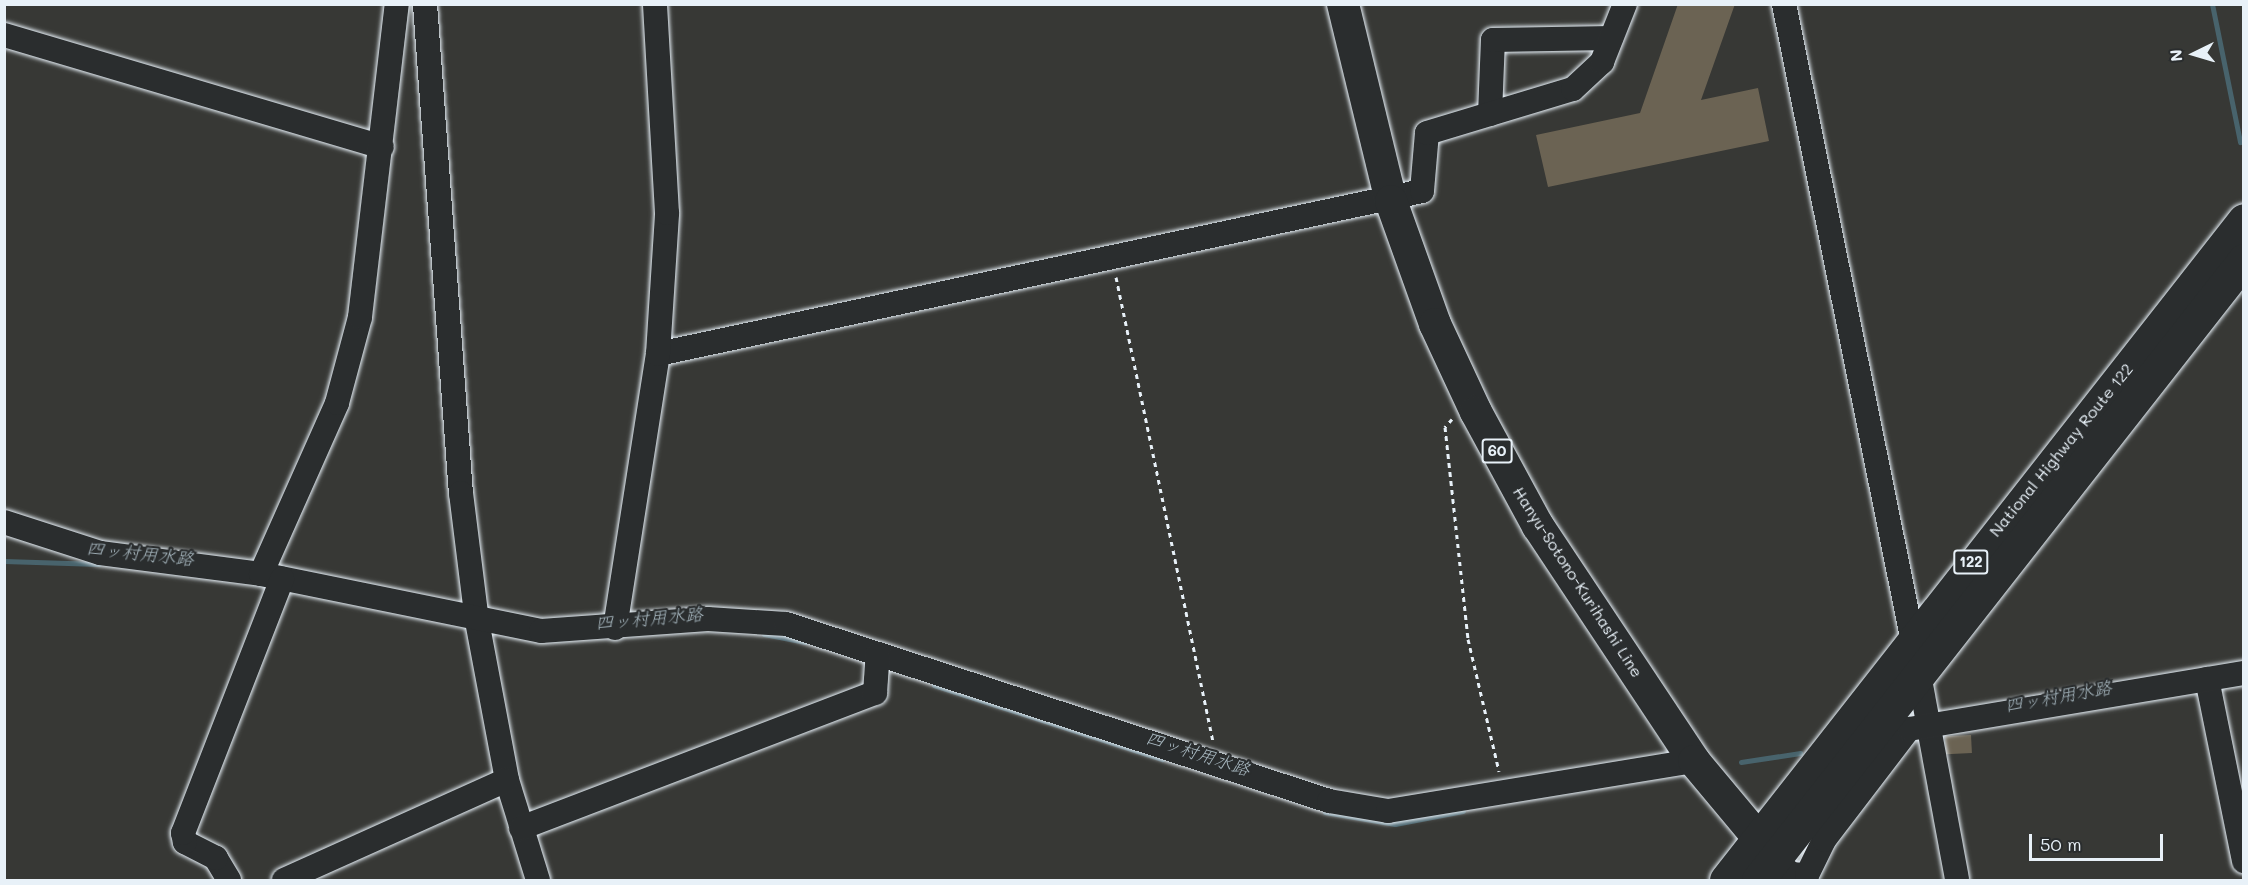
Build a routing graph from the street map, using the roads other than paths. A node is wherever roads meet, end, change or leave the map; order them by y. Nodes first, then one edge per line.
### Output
1 (397, 4) edge
2 (425, 4) edge
3 (655, 4) edge
4 (1343, 4) edge
5 (1625, 4) edge
6 (1784, 4) edge
7 (1611, 38) junction
8 (7, 41) edge
9 (1490, 114) junction
10 (382, 147) junction
11 (1391, 201) junction
12 (2244, 220) edge
13 (2244, 260) edge
14 (658, 354) junction
15 (4, 522) edge
16 (272, 576) junction
17 (477, 621) junction
18 (615, 628) junction
19 (1912, 637) junction
20 (878, 654) junction
21 (2244, 672) edge
22 (1919, 674) junction
23 (2207, 680) junction
24 (1930, 725) junction
25 (1694, 761) junction
26 (507, 780) junction
27 (521, 828) junction
28 (1764, 860) edge
29 (2244, 861) edge
30 (229, 880) edge
31 (284, 880) edge
32 (538, 880) edge
33 (1726, 880) edge
34 (1957, 880) edge

1 - 10 street
2 - 17 street
3 - 14 street
4 - 11 main road, Hanyu-Sotono-Kurihashi Line / 60
5 - 7 street
6 - 19 street
7 - 9 street
7 - 9 street
8 - 10 street
9 - 11 street
10 - 16 street
11 - 14 street
11 - 25 main road, Hanyu-Sotono-Kurihashi Line / 60
12 - 19 highway, National Highway Route 122 / 122
13 - 22 highway, National Highway Route 122 / 122
14 - 18 street
15 - 16 street
16 - 17 street
16 - 30 street
17 - 18 street
17 - 26 street
18 - 20 street
19 - 28 highway, National Highway Route 122 / 122
20 - 25 street
20 - 27 street
21 - 23 street
22 - 24 street
22 - 28 highway, National Highway Route 122 / 122
23 - 24 street
23 - 29 street
24 - 28 street
24 - 34 street
25 - 28 main road, Hanyu-Sotono-Kurihashi Line / 60
26 - 27 street
26 - 31 street
27 - 32 street
28 - 33 highway, National Highway Route 122 / 122

